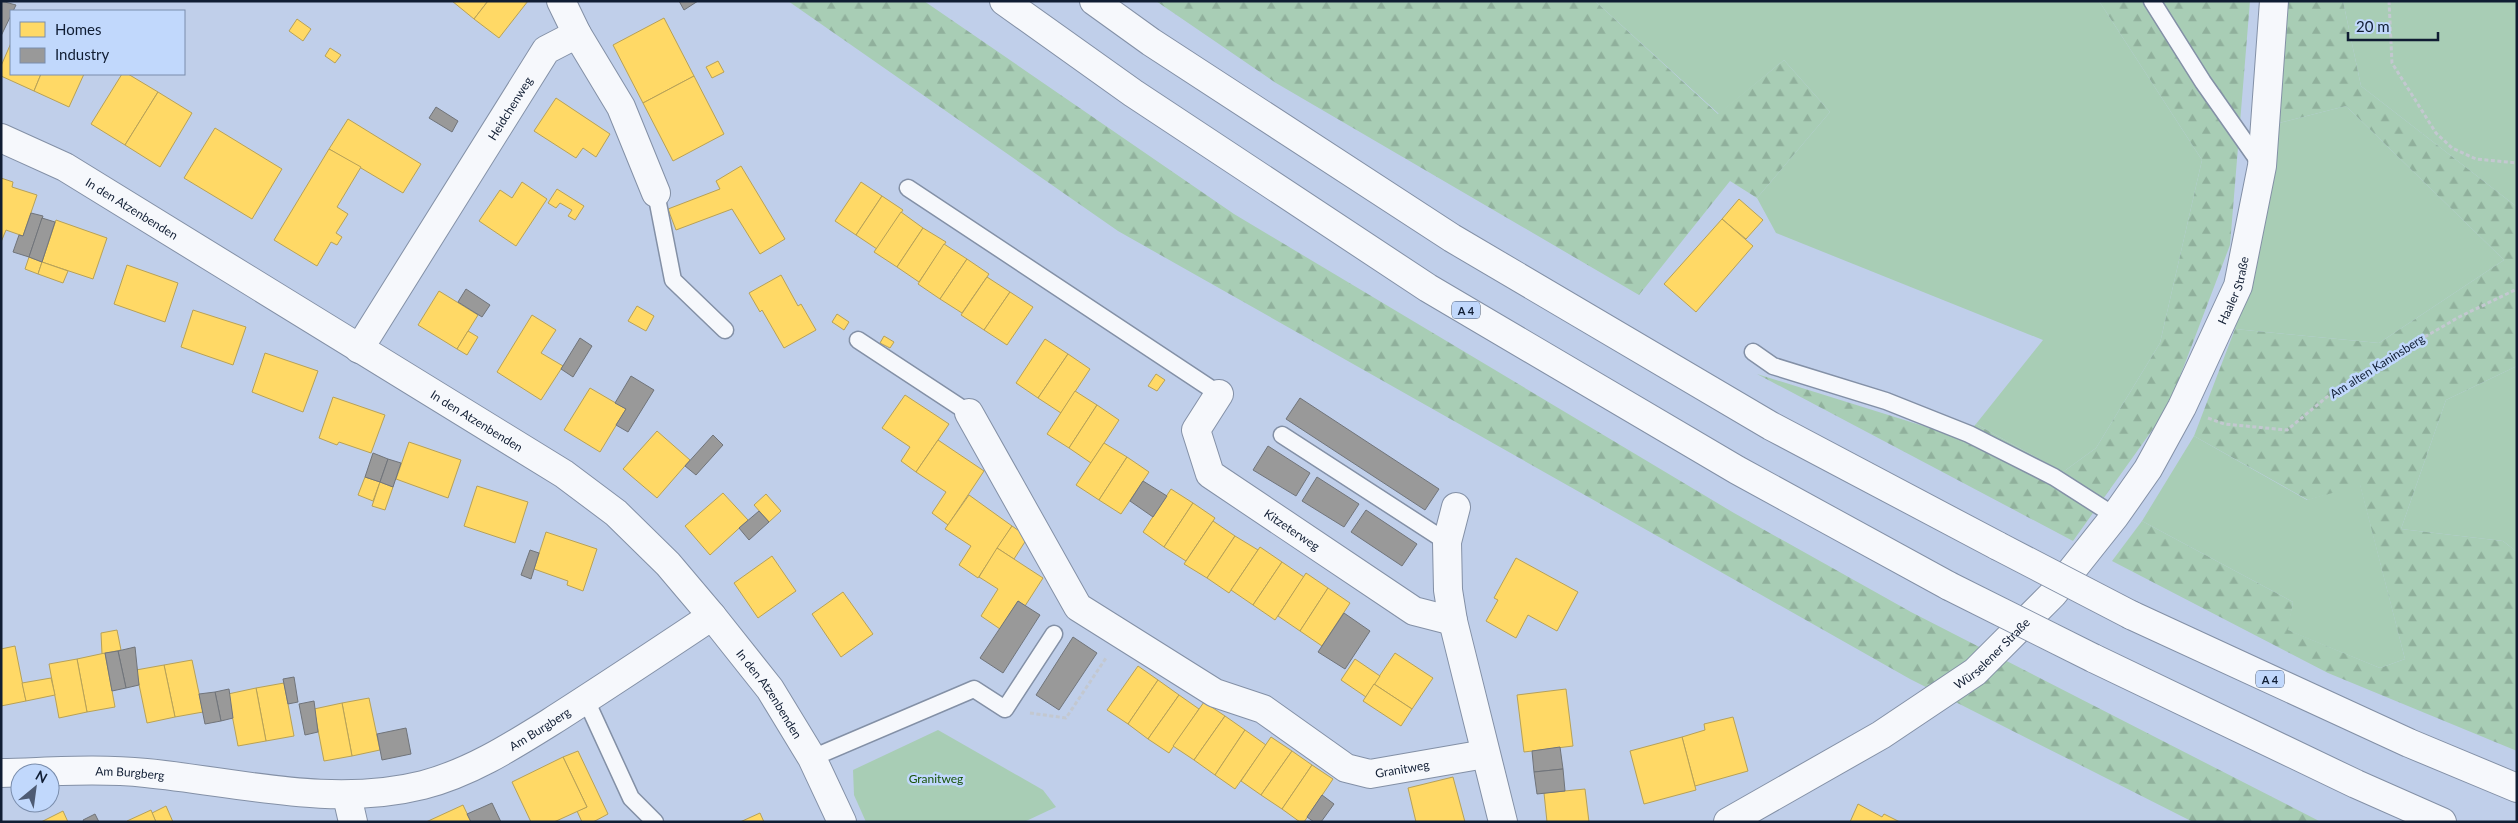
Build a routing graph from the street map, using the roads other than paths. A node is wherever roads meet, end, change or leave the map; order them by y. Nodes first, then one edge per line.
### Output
1 (561, 1) edge
2 (1004, 1) edge
3 (1094, 1) edge
4 (2152, 1) edge
5 (2274, 1) edge
6 (577, 34) junction
7 (1, 138) edge
8 (2262, 166) junction
9 (908, 188) dead end
10 (656, 193) joint
11 (725, 330) dead end
12 (858, 340) dead end
13 (359, 349) junction
14 (1753, 352) dead end
15 (1218, 394) joint
16 (2182, 407) joint
17 (970, 413) joint
18 (1282, 434) dead end
19 (1456, 507) dead end
20 (2115, 516) junction
21 (1447, 542) junction
22 (712, 616) junction
23 (1453, 621) junction
24 (1054, 634) dead end
25 (586, 700) junction
26 (1485, 754) junction
27 (812, 758) junction
28 (1, 773) edge
29 (2517, 788) edge
30 (347, 796) junction
31 (353, 822) edge
32 (656, 822) edge
33 (842, 822) edge
34 (1503, 822) edge
35 (1728, 822) edge
36 (2442, 822) edge

1 - 6 main road
2 - 36 main road, A 4, bridge
3 - 29 main road, A 4, bridge
4 - 8 lane
5 - 8 main road, Haaler Straße
6 - 10 main road
6 - 13 main road, Heidchenweg
7 - 13 main road, In den Atzenbenden
8 - 16 main road, Haaler Straße
9 - 15 lane
10 - 11 lane
12 - 17 lane
13 - 22 main road, In den Atzenbenden
14 - 20 lane
15 - 23 main road, Kitzeterweg
16 - 20 main road, Würselener Straße
17 - 26 main road, Granitweg
18 - 21 lane
19 - 21 main road
20 - 35 main road, Würselener Straße
21 - 23 main road
22 - 25 main road, Am Burgberg
22 - 27 main road, In den Atzenbenden
23 - 26 main road
24 - 27 lane
25 - 30 main road, Am Burgberg
25 - 32 lane
26 - 34 main road
27 - 33 main road, In den Atzenbenden
28 - 30 main road, Am Burgberg
30 - 31 main road

